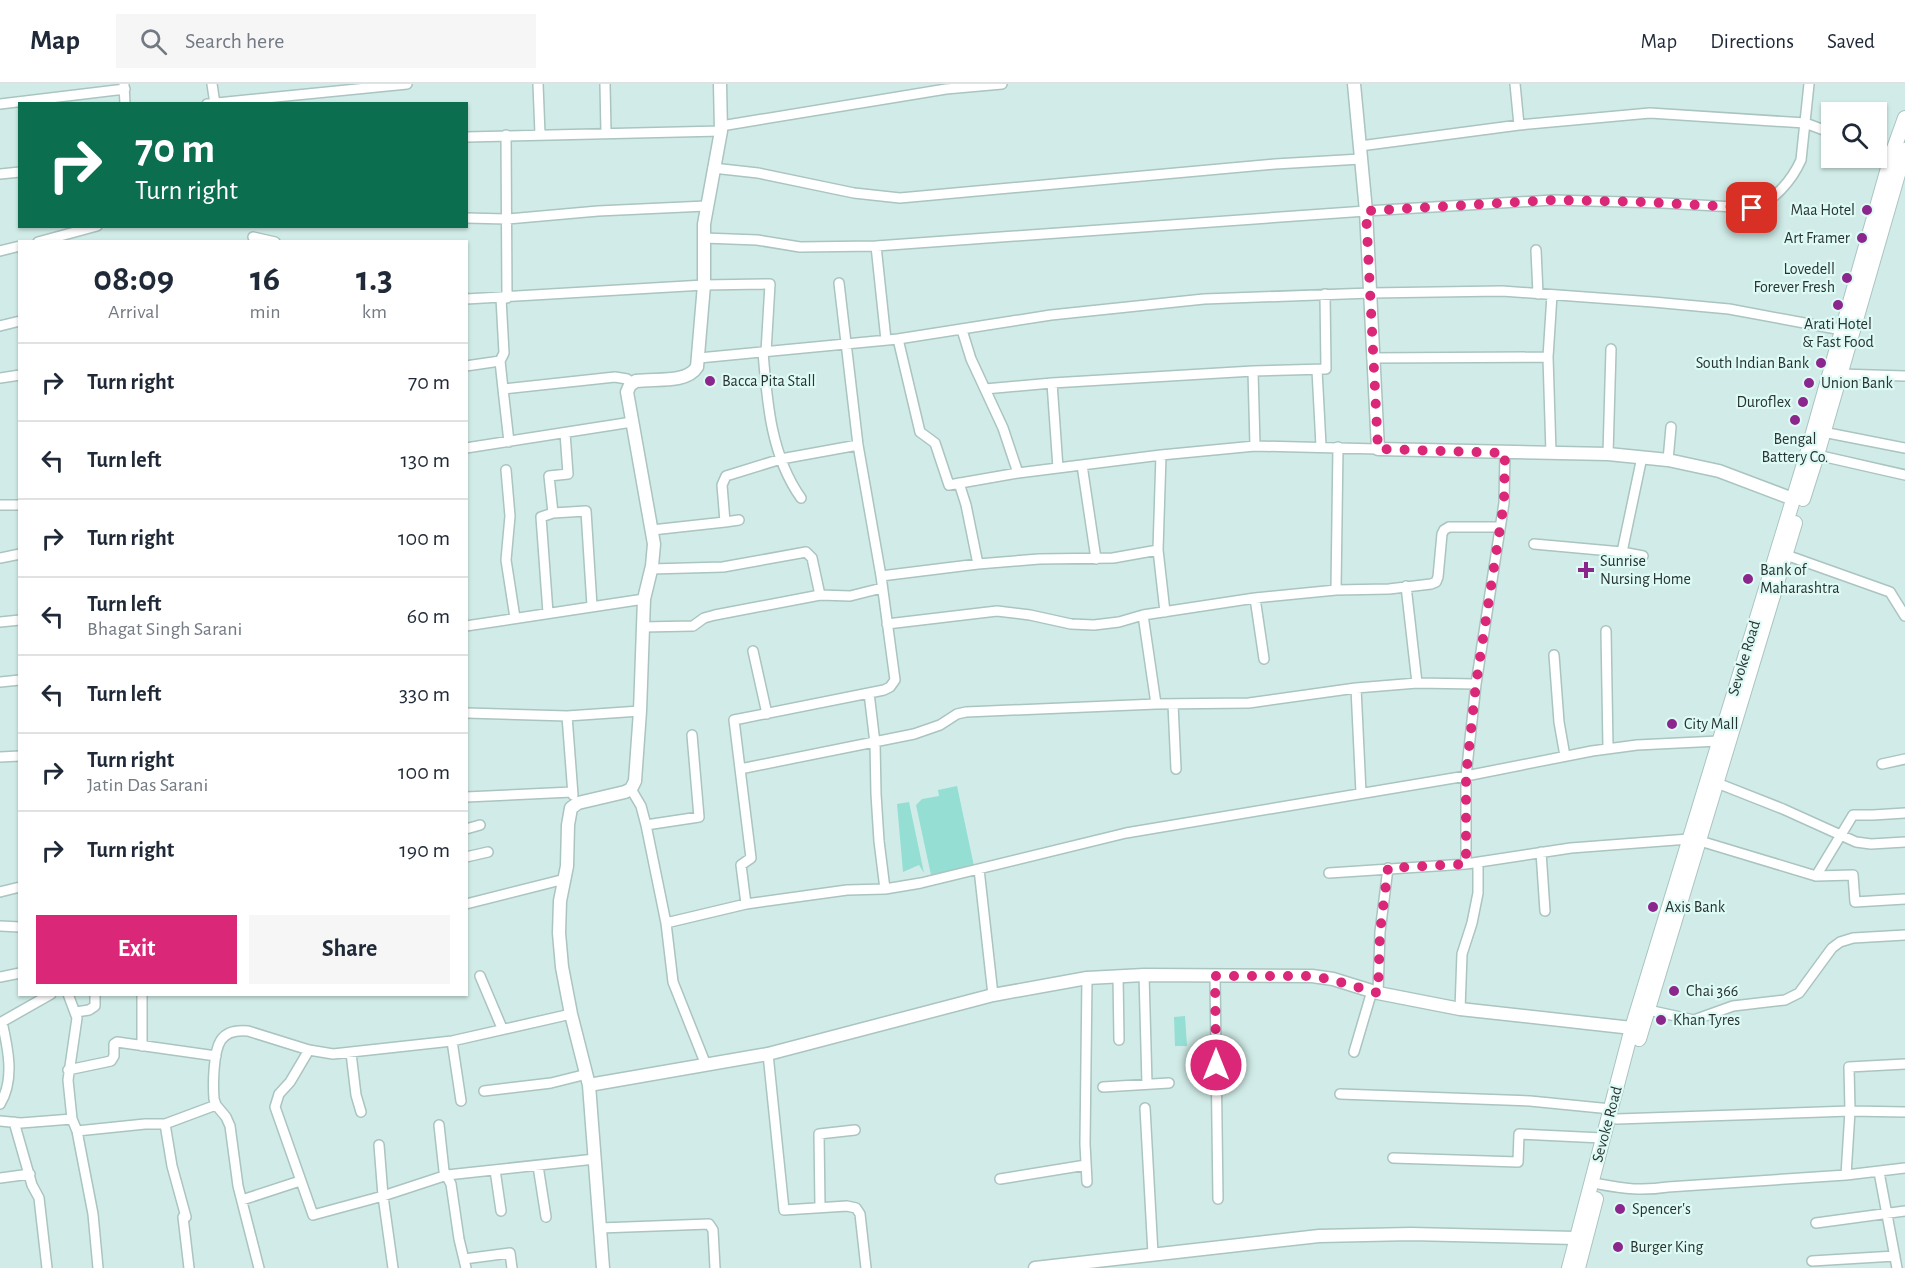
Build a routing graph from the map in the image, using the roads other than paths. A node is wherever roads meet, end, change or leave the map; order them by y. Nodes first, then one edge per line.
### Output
1 (212, 84) edge
2 (406, 84) edge
3 (538, 84) edge
4 (605, 84) edge
5 (720, 84) edge
6 (1002, 84) edge
7 (1354, 84) edge
8 (1515, 84) edge
9 (1809, 84) edge
10 (124, 86) edge
11 (961, 86) edge
12 (84, 89) edge
13 (125, 102) edge
14 (212, 102) edge
15 (222, 102) edge
16 (0, 104) edge
17 (1905, 118) edge
18 (1805, 123) junction
19 (1519, 125) junction
20 (721, 128) junction
21 (1821, 129) edge
22 (606, 133) junction
23 (540, 134) junction
24 (506, 135) junction
25 (468, 136) edge
26 (1360, 146) junction
27 (1899, 152) edge
28 (1361, 159) junction
29 (713, 168) junction
30 (18, 172) edge
31 (0, 174) edge
32 (1900, 188) edge
33 (706, 206) junction
34 (1366, 211) junction
35 (468, 218) edge
36 (507, 219) junction
37 (90, 228) edge
38 (704, 238) junction
39 (45, 240) edge
40 (18, 246) edge
41 (876, 246) junction
42 (1536, 250) dead end
43 (0, 251) edge
44 (839, 283) dead end
45 (704, 285) junction
46 (1371, 293) junction
47 (1325, 294) junction
48 (1538, 294) junction
49 (1552, 294) junction
50 (504, 298) junction
51 (468, 299) edge
52 (18, 322) edge
53 (0, 326) edge
54 (962, 330) junction
55 (1847, 331) junction
56 (898, 339) junction
57 (886, 340) junction
58 (845, 344) junction
59 (1611, 349) dead end
60 (765, 352) junction
61 (1548, 357) junction
62 (699, 358) junction
63 (1372, 358) junction
64 (500, 360) junction
65 (468, 366) edge
66 (1317, 370) junction
67 (1253, 371) junction
68 (1840, 374) junction
69 (18, 375) edge
70 (1905, 376) edge
71 (0, 378) edge
72 (633, 383) junction
73 (1052, 383) junction
74 (985, 388) junction
75 (503, 389) junction
76 (632, 422) junction
77 (1671, 427) dead end
78 (1823, 432) junction
79 (566, 433) junction
80 (509, 442) junction
81 (858, 445) junction
82 (1255, 446) junction
83 (1321, 447) junction
84 (1338, 447) junction
85 (468, 448) edge
86 (1905, 448) edge
87 (1378, 449) junction
88 (1505, 453) junction
89 (1551, 453) junction
90 (1608, 454) junction
91 (1161, 455) junction
92 (1817, 456) junction
93 (1642, 457) junction
94 (781, 459) junction
95 (1668, 460) junction
96 (1082, 465) junction
97 (1058, 468) junction
98 (506, 470) dead end
99 (1018, 473) junction
100 (1905, 475) edge
101 (959, 483) junction
102 (801, 498) dead end
103 (1797, 500) junction
104 (0, 505) edge
105 (18, 505) edge
106 (553, 513) junction
107 (739, 520) dead end
108 (725, 522) junction
109 (1500, 527) junction
110 (652, 530) junction
111 (1534, 544) dead end
112 (1158, 550) junction
113 (1622, 552) junction
114 (18, 554) edge
115 (1786, 555) junction
116 (1644, 556) dead end
117 (0, 558) edge
118 (1096, 559) junction
119 (978, 564) junction
120 (651, 569) junction
121 (881, 576) junction
122 (1406, 586) junction
123 (882, 588) junction
124 (1336, 590) junction
125 (820, 595) junction
126 (1255, 598) junction
127 (644, 599) junction
128 (592, 606) junction
129 (1165, 612) junction
130 (548, 613) junction
131 (1143, 615) junction
132 (1905, 616) edge
133 (515, 618) junction
134 (18, 620) edge
135 (0, 622) edge
136 (887, 624) junction
137 (468, 626) edge
138 (642, 627) junction
139 (1606, 631) dead end
140 (753, 651) dead end
141 (1554, 655) dead end
142 (1263, 659) dead end
143 (18, 680) edge
144 (0, 682) edge
145 (1417, 683) junction
146 (1476, 684) junction
147 (1356, 688) junction
148 (869, 693) junction
149 (1156, 704) junction
150 (1173, 704) junction
151 (640, 711) junction
152 (468, 713) edge
153 (767, 714) junction
154 (567, 716) junction
155 (692, 735) dead end
156 (1724, 742) junction
157 (875, 743) junction
158 (1608, 748) junction
159 (18, 756) edge
160 (1565, 756) junction
161 (0, 757) edge
162 (1905, 759) edge
163 (1882, 764) dead end
164 (740, 769) junction
165 (1176, 769) dead end
166 (1466, 776) junction
167 (1718, 783) junction
168 (631, 789) junction
169 (572, 792) junction
170 (1361, 793) junction
171 (468, 797) edge
172 (576, 804) junction
173 (1905, 813) edge
174 (480, 825) dead end
175 (646, 825) junction
176 (468, 828) edge
177 (1840, 836) junction
178 (1694, 840) junction
179 (1905, 842) edge
180 (488, 852) dead end
181 (1541, 852) junction
182 (468, 857) edge
183 (1478, 863) junction
184 (1466, 864) junction
185 (979, 868) junction
186 (1388, 868) junction
187 (1329, 873) dead end
188 (1816, 876) junction
189 (565, 879) junction
190 (18, 888) edge
191 (885, 889) junction
192 (0, 892) edge
193 (1905, 899) edge
194 (468, 903) edge
195 (746, 904) junction
196 (1545, 911) dead end
197 (666, 923) junction
198 (0, 926) edge
199 (18, 927) edge
200 (1905, 935) edge
201 (18, 973) edge
202 (1144, 975) junction
203 (480, 976) dead end
204 (1118, 976) junction
205 (1215, 976) junction
206 (0, 977) edge
207 (1087, 978) junction
208 (1375, 992) junction
209 (993, 995) junction
210 (47, 996) edge
211 (69, 996) edge
212 (95, 996) edge
213 (142, 996) edge
214 (1460, 1009) junction
215 (1648, 1010) junction
216 (76, 1012) junction
217 (571, 1014) junction
218 (1, 1022) edge
219 (502, 1028) junction
220 (1637, 1028) junction
221 (1119, 1040) dead end
222 (452, 1041) junction
223 (142, 1046) junction
224 (309, 1050) junction
225 (1354, 1052) dead end
226 (351, 1053) junction
227 (768, 1054) junction
228 (216, 1056) junction
229 (1905, 1064) edge
230 (706, 1065) junction
231 (68, 1070) junction
232 (588, 1079) junction
233 (1169, 1083) dead end
234 (1147, 1084) junction
235 (1103, 1087) dead end
236 (484, 1091) dead end
237 (1340, 1094) dead end
238 (461, 1101) dead end
239 (0, 1104) edge
240 (216, 1105) junction
241 (1145, 1108) dead end
242 (1850, 1111) junction
243 (361, 1112) dead end
244 (1905, 1112) edge
245 (1614, 1114) junction
246 (72, 1119) junction
247 (0, 1121) edge
248 (14, 1122) junction
249 (165, 1124) junction
250 (439, 1125) dead end
251 (855, 1130) dead end
252 (77, 1131) junction
253 (1602, 1138) junction
254 (379, 1145) dead end
255 (1393, 1158) dead end
256 (595, 1159) junction
257 (1086, 1165) junction
258 (538, 1166) junction
259 (1905, 1168) edge
260 (495, 1170) junction
261 (1879, 1172) junction
262 (30, 1174) junction
263 (447, 1175) junction
264 (1846, 1175) junction
265 (0, 1178) edge
266 (1000, 1179) dead end
267 (300, 1181) junction
268 (1087, 1182) dead end
269 (1599, 1184) junction
270 (383, 1196) junction
271 (1218, 1199) dead end
272 (242, 1200) junction
273 (820, 1207) junction
274 (501, 1211) dead end
275 (1905, 1211) edge
276 (1887, 1215) junction
277 (546, 1217) dead end
278 (1816, 1223) dead end
279 (600, 1228) junction
280 (1581, 1239) junction
281 (1153, 1254) junction
282 (1895, 1256) junction
283 (1812, 1262) dead end
284 (465, 1263) edge
285 (1575, 1264) edge
286 (1078, 1265) edge
287 (47, 1268) edge
288 (98, 1268) edge
289 (189, 1268) edge
290 (259, 1268) edge
291 (393, 1268) edge
292 (512, 1268) edge
293 (603, 1268) edge
294 (715, 1268) edge
295 (866, 1268) edge
296 (1035, 1268) edge
297 (1897, 1268) edge

1 - 14 street
2 - 15 street
3 - 23 street
4 - 22 street
5 - 20 street
6 - 11 street
7 - 26 street
8 - 19 street
9 - 18 street
10 - 12 street
10 - 13 street
11 - 20 street
12 - 16 street
17 - 27 main road, Sevoke Road
18 - 19 street
18 - 21 street
18 - 34 street
19 - 26 street
20 - 22 street
20 - 29 street
22 - 23 street
23 - 24 street
24 - 25 street
24 - 36 street
26 - 28 street
27 - 32 main road, Sevoke Road
27 - 55 main road, Sevoke Road
28 - 29 street
28 - 34 street
29 - 33 street
30 - 31 street
32 - 55 main road, Sevoke Road
33 - 36 street
33 - 38 street
34 - 41 street
34 - 46 street
35 - 36 street
36 - 50 street
37 - 39 street
38 - 41 street
38 - 45 street
40 - 43 street
41 - 57 street
42 - 48 street
44 - 58 street
45 - 50 street
45 - 60 street
45 - 62 street
46 - 47 street
46 - 48 street
46 - 63 street
47 - 54 street
47 - 66 street
48 - 49 street
49 - 55 street
49 - 61 street
50 - 51 street
50 - 64 street
52 - 53 street
54 - 56 street
54 - 74 street
55 - 68 main road, Sevoke Road
55 - 103 main road, Sevoke Road
56 - 57 street
56 - 101 street
57 - 58 street
58 - 60 street
58 - 81 street
59 - 90 street
60 - 62 street
60 - 94 street
61 - 63 street
61 - 89 street
62 - 72 street
63 - 87 street
64 - 65 street
64 - 75 street
66 - 67 street
66 - 83 street
67 - 73 street
67 - 82 street
68 - 70 street
68 - 78 main road, Sevoke Road
69 - 71 street
72 - 75 street
72 - 76 street
73 - 74 street
73 - 97 street
74 - 99 street
75 - 80 street
76 - 79 street
76 - 110 street
77 - 95 street
78 - 86 street
78 - 92 main road, Sevoke Road
79 - 80 street
79 - 106 street
80 - 85 street
81 - 94 street
81 - 121 street
82 - 83 street
82 - 91 street
83 - 84 street
84 - 87 street
84 - 124 street
87 - 88 street
88 - 89 street
88 - 109 street
89 - 90 street
90 - 93 street
91 - 96 street
91 - 112 street
92 - 100 street
92 - 103 main road, Sevoke Road
93 - 95 street
93 - 113 street
94 - 102 street
94 - 108 street
95 - 103 street
96 - 97 street
96 - 118 street
97 - 99 street
98 - 133 street
99 - 101 street
101 - 119 street
103 - 115 main road, Sevoke Road
103 - 156 main road, Sevoke Road
104 - 105 street
106 - 128 street
106 - 130 street
107 - 108 street
108 - 110 street
109 - 122 street
109 - 146 street
110 - 120 street
111 - 113 street
112 - 118 street
112 - 129 street
113 - 116 street
114 - 117 street
115 - 132 street
115 - 156 main road, Sevoke Road
118 - 119 street
119 - 121 street
120 - 125 street
120 - 127 street
121 - 123 street
122 - 124 street
122 - 145 street
123 - 125 street
123 - 136 street
124 - 126 street
125 - 138 street
126 - 129 street
126 - 142 street
127 - 128 street
127 - 138 street
128 - 130 street
129 - 131 street
130 - 133 street
131 - 136 street
131 - 149 street
133 - 137 street
134 - 135 street
136 - 148 street
138 - 151 street
139 - 158 street
140 - 153 street
141 - 160 street
143 - 144 street
145 - 146 street
145 - 147 street
146 - 166 street
147 - 150 street
147 - 170 street
148 - 153 street
148 - 157 street
149 - 150 street
149 - 157 street
150 - 165 street
151 - 154 street
151 - 168 street
152 - 154 street
153 - 164 street
154 - 169 street
155 - 175 street
156 - 158 street
156 - 167 main road, Sevoke Road
156 - 178 main road, Sevoke Road
157 - 164 street
157 - 191 street
158 - 160 street
159 - 161 street
160 - 166 street
162 - 163 street
164 - 195 street
166 - 170 street
166 - 184 street
167 - 177 street
167 - 178 main road, Sevoke Road
168 - 172 street
168 - 175 street
169 - 171 street
169 - 172 street
170 - 185 street
172 - 189 street
173 - 177 street
174 - 176 street
175 - 197 street
177 - 179 street
177 - 188 street
178 - 181 street
178 - 188 street
178 - 215 main road, Sevoke Road
178 - 220 main road, Sevoke Road
180 - 182 street
181 - 183 street
181 - 196 street
183 - 184 street
183 - 214 street
184 - 186 street
185 - 191 street
185 - 209 street
186 - 187 street
186 - 208 street
188 - 193 street
189 - 194 street
189 - 217 street
190 - 192 street
191 - 195 street
195 - 197 street
197 - 230 street
198 - 199 street
200 - 215 street
201 - 206 street
202 - 204 street
202 - 205 street
202 - 234 street
203 - 219 street
204 - 207 street
204 - 221 street
205 - 208 street
205 - 271 street
207 - 209 street
207 - 257 street
208 - 214 street
208 - 225 street
209 - 227 street
210 - 218 street
211 - 216 street
212 - 216 street
213 - 223 street
214 - 220 street
215 - 220 main road, Sevoke Road
216 - 231 street
217 - 219 street
217 - 232 street
218 - 239 street
219 - 222 street
220 - 245 main road, Sevoke Road
222 - 226 street
222 - 238 street
223 - 228 street
223 - 231 street
224 - 226 street
224 - 228 street
224 - 267 street
226 - 243 street
227 - 230 street
227 - 273 street
228 - 240 street
229 - 242 street
230 - 232 street
231 - 246 street
232 - 236 street
232 - 256 street
233 - 234 street
234 - 235 street
237 - 245 street
240 - 249 street
240 - 272 street
241 - 281 street
242 - 244 street
242 - 245 street
242 - 264 street
245 - 253 main road, Sevoke Road
245 - 269 main road, Sevoke Road
246 - 248 street
246 - 252 street
247 - 248 street
248 - 262 street
249 - 252 street
249 - 289 street
250 - 263 street
251 - 273 street
252 - 288 street
253 - 255 street
253 - 280 main road, Sevoke Road
254 - 270 street
256 - 258 street
256 - 279 street
257 - 266 street
257 - 268 street
258 - 260 street
258 - 277 street
259 - 261 street
260 - 263 street
260 - 274 street
261 - 264 street
261 - 276 street
262 - 265 street
262 - 287 street
263 - 270 street
263 - 284 street
264 - 269 street
267 - 270 street
267 - 272 street
269 - 280 main road, Sevoke Road
270 - 291 street
272 - 290 street
273 - 295 street
275 - 276 street
276 - 278 street
276 - 282 street
279 - 293 street
279 - 294 street
280 - 281 street
280 - 285 main road, Sevoke Road
281 - 286 street
282 - 283 street
282 - 297 street
284 - 292 street
286 - 296 street

